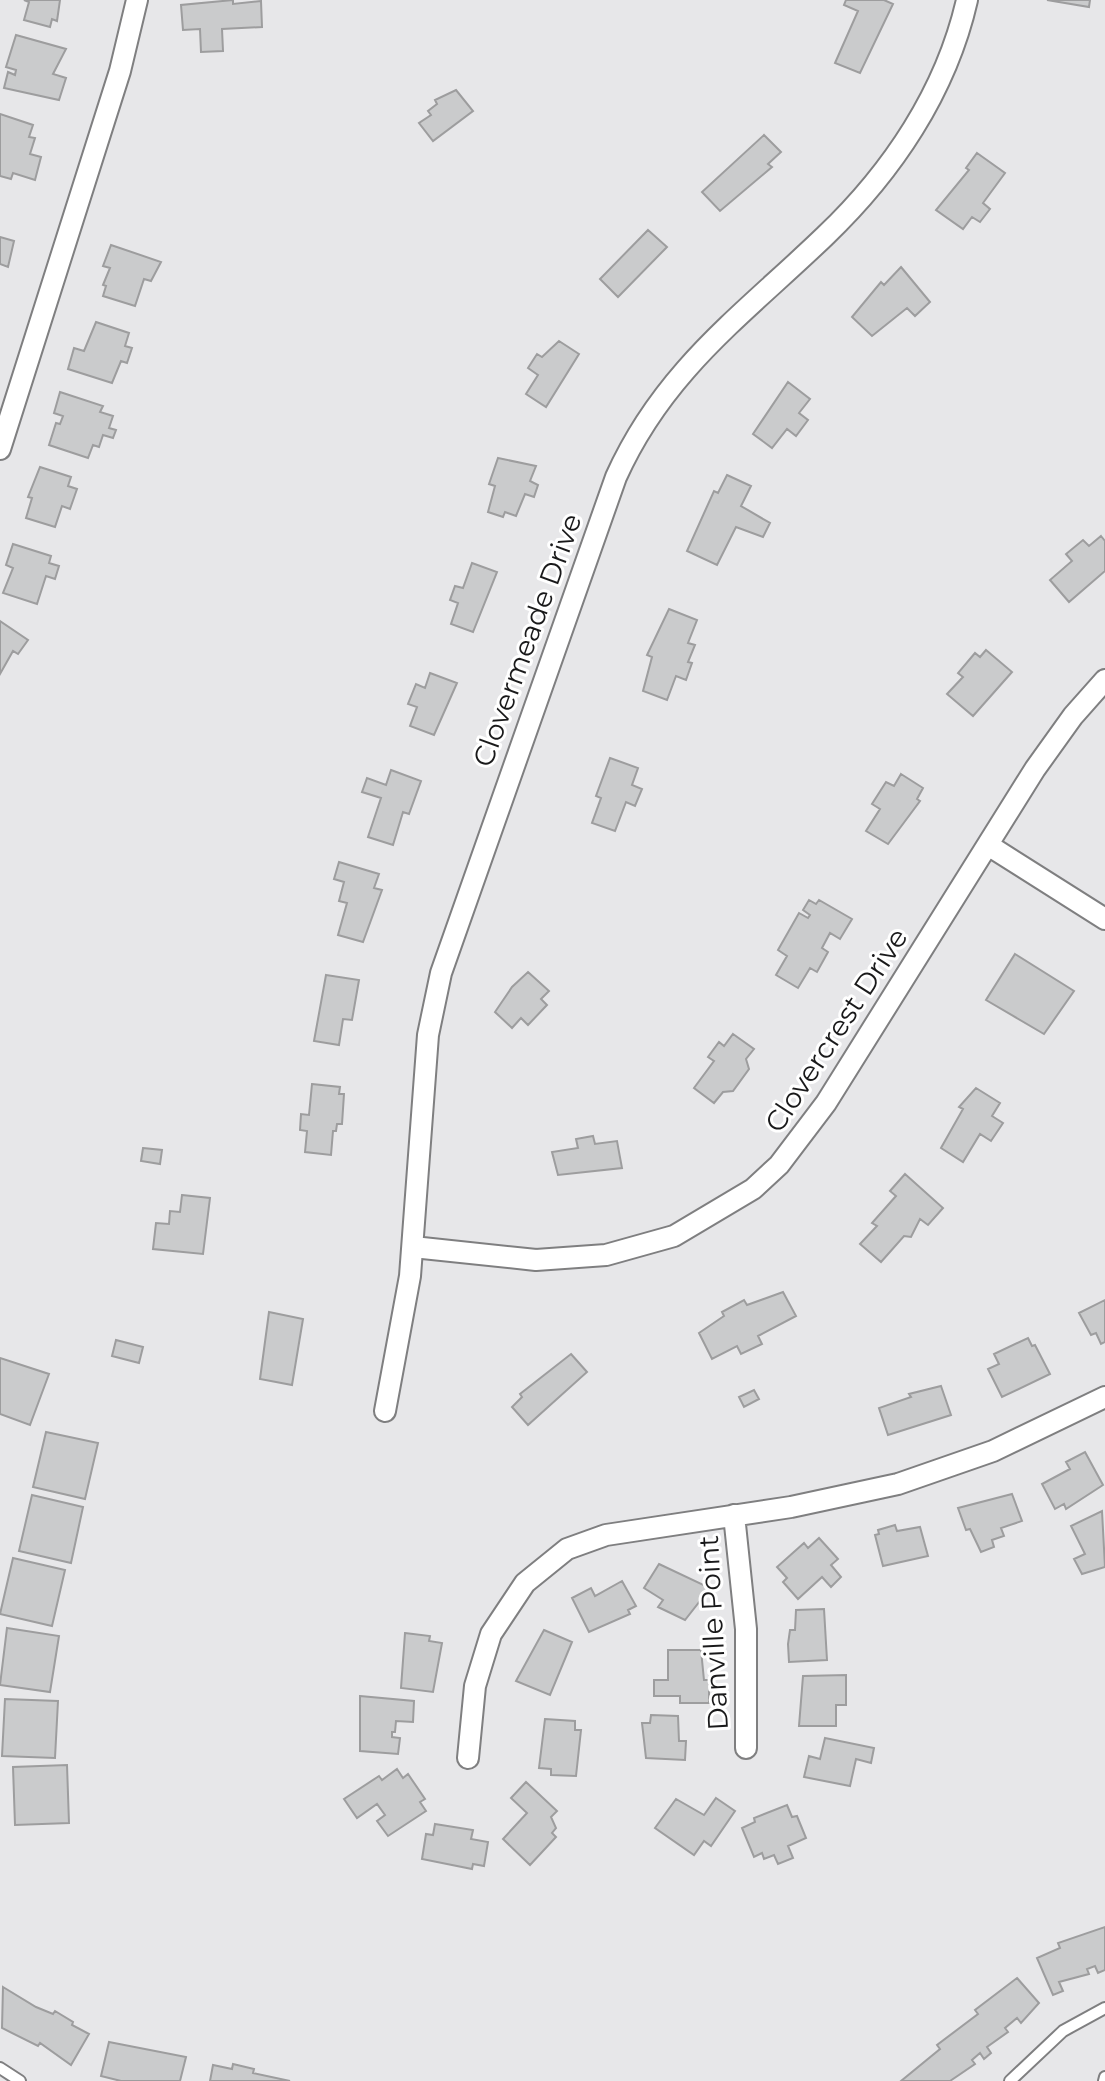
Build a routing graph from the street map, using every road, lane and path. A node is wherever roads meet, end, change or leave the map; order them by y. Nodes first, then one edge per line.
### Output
1 (137, 0) edge
2 (967, 0) edge
3 (2, 435) edge
4 (1105, 680) edge
5 (988, 845) junction
6 (1105, 919) edge
7 (413, 1247) junction
8 (1104, 1400) edge
9 (385, 1411) dead end
10 (734, 1515) junction
11 (746, 1748) dead end
12 (468, 1758) dead end
13 (1105, 2008) edge
14 (0, 2068) edge
15 (20, 2081) edge
16 (1010, 2081) edge

1 - 3 street
2 - 7 street, Clovermeade Drive
4 - 5 street, Clovercrest Drive
5 - 6 street
5 - 7 street, Clovercrest Drive
7 - 9 street, Clovermeade Drive
8 - 10 street
10 - 11 street, Danville Point
10 - 12 street
13 - 16 lane
14 - 15 lane

